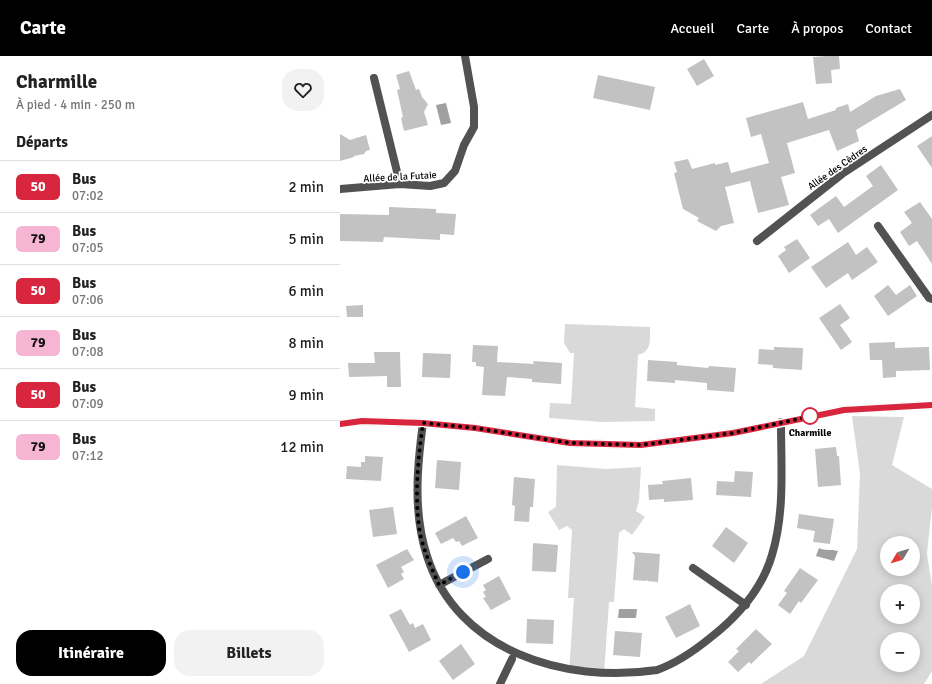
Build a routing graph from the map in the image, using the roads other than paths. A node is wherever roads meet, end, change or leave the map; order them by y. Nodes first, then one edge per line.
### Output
1 (464, 56) edge
2 (374, 78) dead end
3 (932, 115) edge
4 (400, 184) junction
5 (340, 189) edge
6 (878, 226) dead end
7 (757, 241) dead end
8 (932, 299) edge
9 (932, 405) edge
10 (781, 422) junction
11 (423, 423) junction
12 (340, 424) edge
13 (488, 559) dead end
14 (693, 568) dead end
15 (439, 585) junction
16 (746, 605) junction
17 (512, 658) junction
18 (557, 675) dead end
19 (579, 678) dead end
20 (500, 684) edge

1 - 4 street, Allée de la Futaie
2 - 4 street
3 - 7 street, Allée des Cèdres
4 - 5 street, Allée de la Futaie
6 - 8 street
9 - 10 street
10 - 11 street
10 - 16 street
11 - 12 street
11 - 15 street
13 - 15 street
14 - 16 street
15 - 17 street
16 - 19 street
17 - 18 street
17 - 20 street

